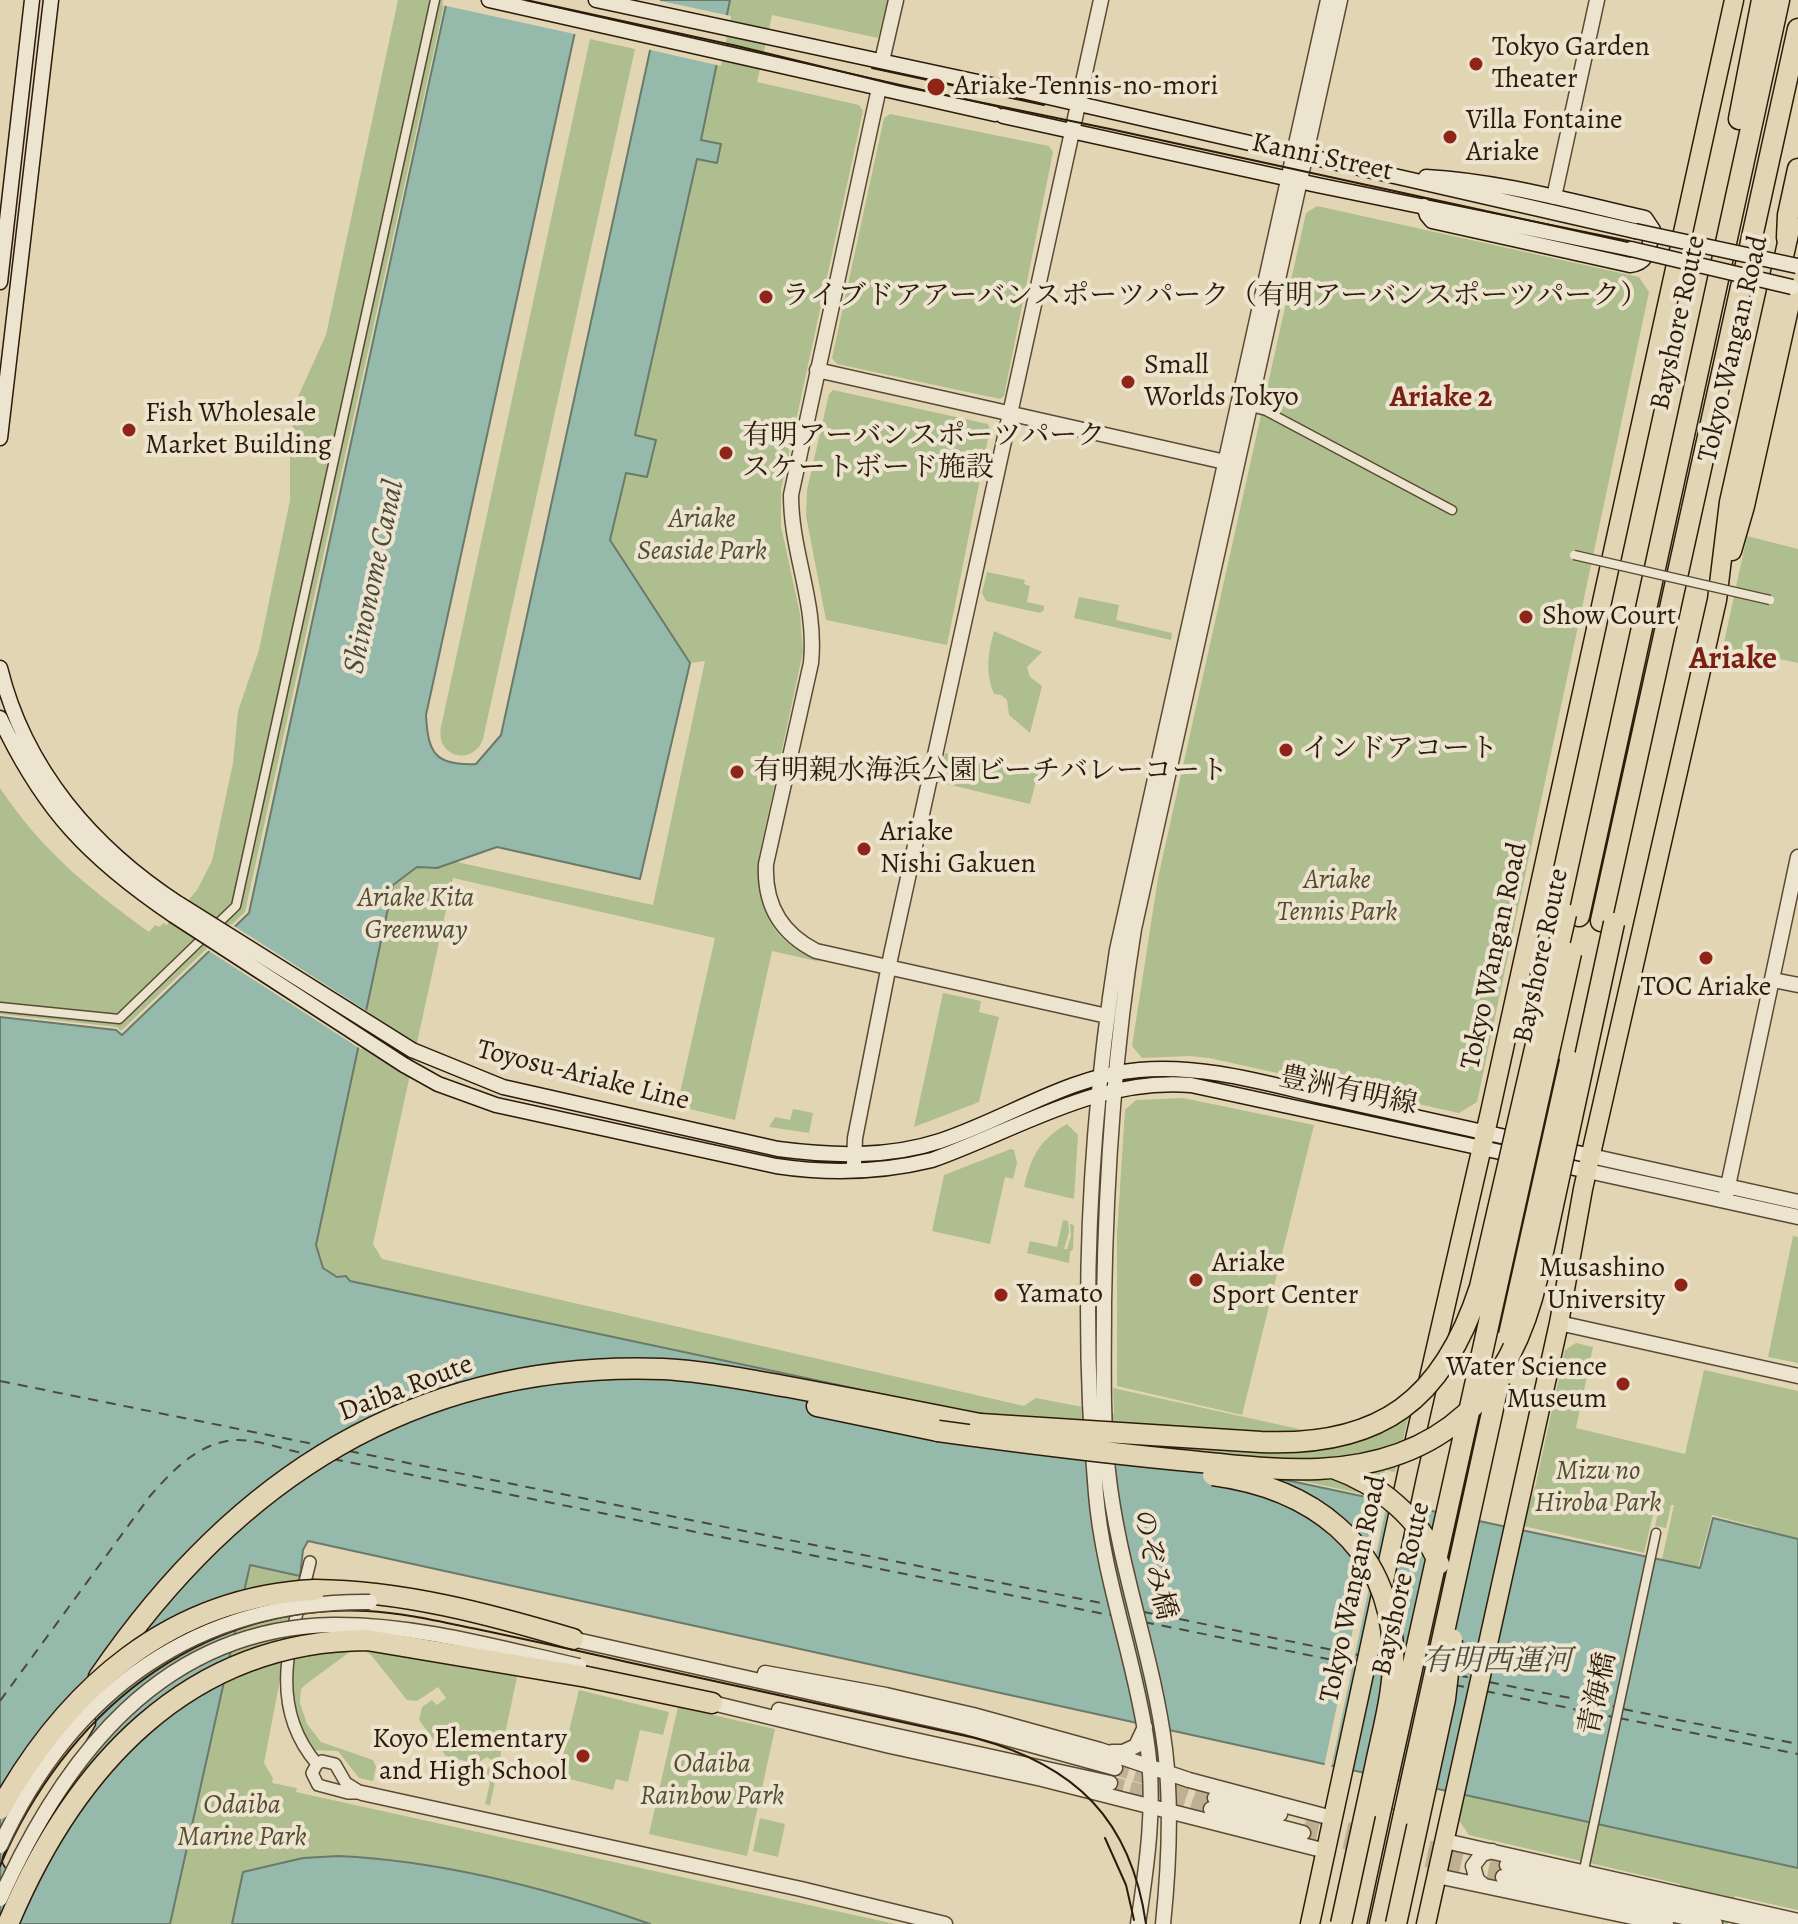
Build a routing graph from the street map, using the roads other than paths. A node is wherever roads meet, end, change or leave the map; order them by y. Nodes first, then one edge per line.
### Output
1 (32, 0) edge
2 (51, 0) edge
3 (435, 0) edge
4 (489, 0) edge
5 (596, 0) edge
6 (896, 0) edge
7 (1101, 0) edge
8 (1328, 0) edge
9 (1340, 0) edge
10 (1597, 0) edge
11 (1724, 0) edge
12 (1734, 0) edge
13 (1762, 0) edge
14 (1779, 0) edge
15 (1798, 29) edge
16 (882, 61) junction
17 (1798, 86) edge
18 (879, 88) junction
19 (1078, 104) junction
20 (19, 118) junction
21 (37, 120) junction
22 (1071, 131) junction
23 (1300, 154) junction
24 (1798, 169) edge
25 (1394, 175) junction
26 (1295, 180) junction
27 (1798, 195) edge
28 (1554, 197) junction
29 (1424, 206) junction
30 (1787, 238) junction
31 (1672, 239) junction
32 (1667, 258) junction
33 (1798, 267) edge
34 (0, 282) edge
35 (1795, 288) edge
36 (1712, 305) junction
37 (817, 370) junction
38 (1255, 408) dead end
39 (1011, 415) junction
40 (0, 438) edge
41 (1232, 463) junction
42 (1696, 499) junction
43 (1452, 510) dead end
44 (1574, 555) dead end
45 (1717, 600) junction
46 (1770, 600) dead end
47 (1598, 620) junction
48 (0, 668) edge
49 (4, 717) edge
50 (1798, 857) edge
51 (1573, 915) junction
52 (1608, 922) junction
53 (889, 969) junction
54 (1773, 980) junction
55 (1798, 985) edge
56 (0, 1007) edge
57 (1107, 1016) junction
58 (450, 1068) junction
59 (1116, 1073) junction
60 (1099, 1077) junction
61 (1115, 1089) junction
62 (1097, 1094) junction
63 (470, 1097) junction
64 (1484, 1139) junction
65 (854, 1154) junction
66 (1590, 1163) junction
67 (855, 1172) junction
68 (1726, 1193) junction
69 (1798, 1202) edge
70 (1798, 1217) edge
71 (1559, 1323) junction
72 (1798, 1376) edge
73 (1096, 1390) junction
74 (980, 1424) junction
75 (938, 1431) junction
76 (1656, 1533) dead end
77 (310, 1562) dead end
78 (573, 1639) junction
79 (740, 1673) junction
80 (725, 1704) junction
81 (1144, 1737) junction
82 (1100, 1750) junction
83 (317, 1764) junction
84 (1115, 1768) tunnel mouth
85 (1150, 1768) junction
86 (1168, 1774) junction
87 (1110, 1783) tunnel mouth
88 (362, 1793) junction
89 (1213, 1803) tunnel mouth
90 (1150, 1806) junction
91 (0, 1809) edge
92 (1168, 1810) junction
93 (1332, 1818) junction
94 (1304, 1826) tunnel mouth
95 (1445, 1841) junction
96 (0, 1846) edge
97 (1326, 1851) junction
98 (1492, 1851) junction
99 (0, 1856) edge
100 (1585, 1865) dead end
101 (1437, 1876) junction
102 (1483, 1885) junction
103 (0, 1888) edge
104 (0, 1899) edge
105 (1798, 1921) edge
106 (8, 1924) edge
107 (945, 1924) edge
108 (1138, 1924) edge
109 (1163, 1924) edge
110 (1310, 1924) edge
111 (1341, 1924) edge
112 (1356, 1924) edge
113 (1380, 1924) edge
114 (1396, 1924) edge
115 (1426, 1924) edge
116 (1666, 1924) edge
117 (1715, 1924) edge
118 (1773, 1924) edge

1 - 20 street
2 - 21 street
3 - 56 street
4 - 18 street, Kanni Street
5 - 16 street, Kanni Street
6 - 16 street
7 - 19 street
8 - 23 street
9 - 23 street
10 - 28 street
11 - 31 highway
12 - 47 highway, Tokyo Wangan Road
13 - 36 highway
14 - 36 highway, Bayshore Route
15 - 42 highway, Bayshore Route
16 - 19 street, Kanni Street
17 - 42 highway
18 - 22 street, Kanni Street
18 - 37 street
19 - 22 street
19 - 23 street, Kanni Street
20 - 21 street
20 - 34 street
21 - 40 street
22 - 26 street, Kanni Street
22 - 39 street
23 - 25 street, Kanni Street
23 - 26 street
24 - 30 highway
25 - 28 street
25 - 31 street, Kanni Street, bridge
26 - 29 street, Kanni Street
26 - 41 street
27 - 30 highway, Tokyo Wangan Road
28 - 29 street
29 - 32 street, Kanni Street, bridge
30 - 45 highway, Tokyo Wangan Road
31 - 32 highway, bridge
31 - 33 street, Kanni Street, bridge
32 - 35 street, Kanni Street, bridge
32 - 47 highway
33 - 35 highway
35 - 45 highway
36 - 51 highway, Bayshore Route
37 - 39 street
37 - 53 street
38 - 43 street
39 - 41 street
39 - 53 street
41 - 57 street
41 - 59 street
42 - 52 highway, Bayshore Route
44 - 46 street, bridge
45 - 66 highway, Tokyo Wangan Road
47 - 64 highway, Tokyo Wangan Road
48 - 49 street, Toyosu-Ariake Line
49 - 58 street, Toyosu-Ariake Line, bridge
49 - 63 street, Toyosu-Ariake Line, bridge
50 - 54 street
51 - 74 highway, bridge
51 - 112 highway, Bayshore Route, bridge
52 - 75 highway, bridge
52 - 113 highway, Bayshore Route, bridge
53 - 57 street
53 - 65 street
54 - 55 street
54 - 68 street
57 - 60 street
58 - 63 street
58 - 65 street, Toyosu-Ariake Line
59 - 60 street, Toyosu-Ariake Line
59 - 61 street
59 - 64 street, 豊洲有明線
60 - 62 street
60 - 65 street, Toyosu-Ariake Line
61 - 62 street, 豊洲有明線
61 - 64 street, 豊洲有明線
61 - 73 street
62 - 67 street, Toyosu-Ariake Line
62 - 73 street
63 - 67 street, Toyosu-Ariake Line
64 - 66 street, 豊洲有明線
64 - 93 highway, Tokyo Wangan Road, bridge
65 - 67 street
66 - 68 street, 豊洲有明線
66 - 71 highway, Tokyo Wangan Road
68 - 69 street
68 - 70 street
71 - 72 street
71 - 95 highway, Tokyo Wangan Road
73 - 81 street, のぞみ橋, bridge
73 - 86 street, のぞみ橋, bridge
74 - 99 highway, Daiba Route, bridge
74 - 114 highway, bridge
75 - 103 highway, Daiba Route, bridge
75 - 111 highway, bridge
76 - 100 street, 青海橋
77 - 83 street
78 - 79 street
78 - 91 highway, bridge
78 - 96 street, bridge
79 - 82 street
79 - 84 street
80 - 87 street
80 - 90 street
80 - 104 street, bridge
80 - 106 highway, bridge
81 - 82 street
81 - 85 street, のぞみ橋
82 - 85 street
83 - 88 street
83 - 88 street
85 - 86 street
85 - 90 street, のぞみ橋
86 - 92 street, のぞみ橋
86 - 93 street
88 - 107 street
89 - 94 street
90 - 92 street
90 - 108 street, のぞみ橋
92 - 97 street
92 - 109 street, のぞみ橋
93 - 97 highway, Tokyo Wangan Road
95 - 98 street
95 - 101 highway, Tokyo Wangan Road
97 - 110 highway, Tokyo Wangan Road
98 - 102 street
98 - 105 street
101 - 102 street
101 - 115 highway, Tokyo Wangan Road
102 - 116 street
117 - 118 street

